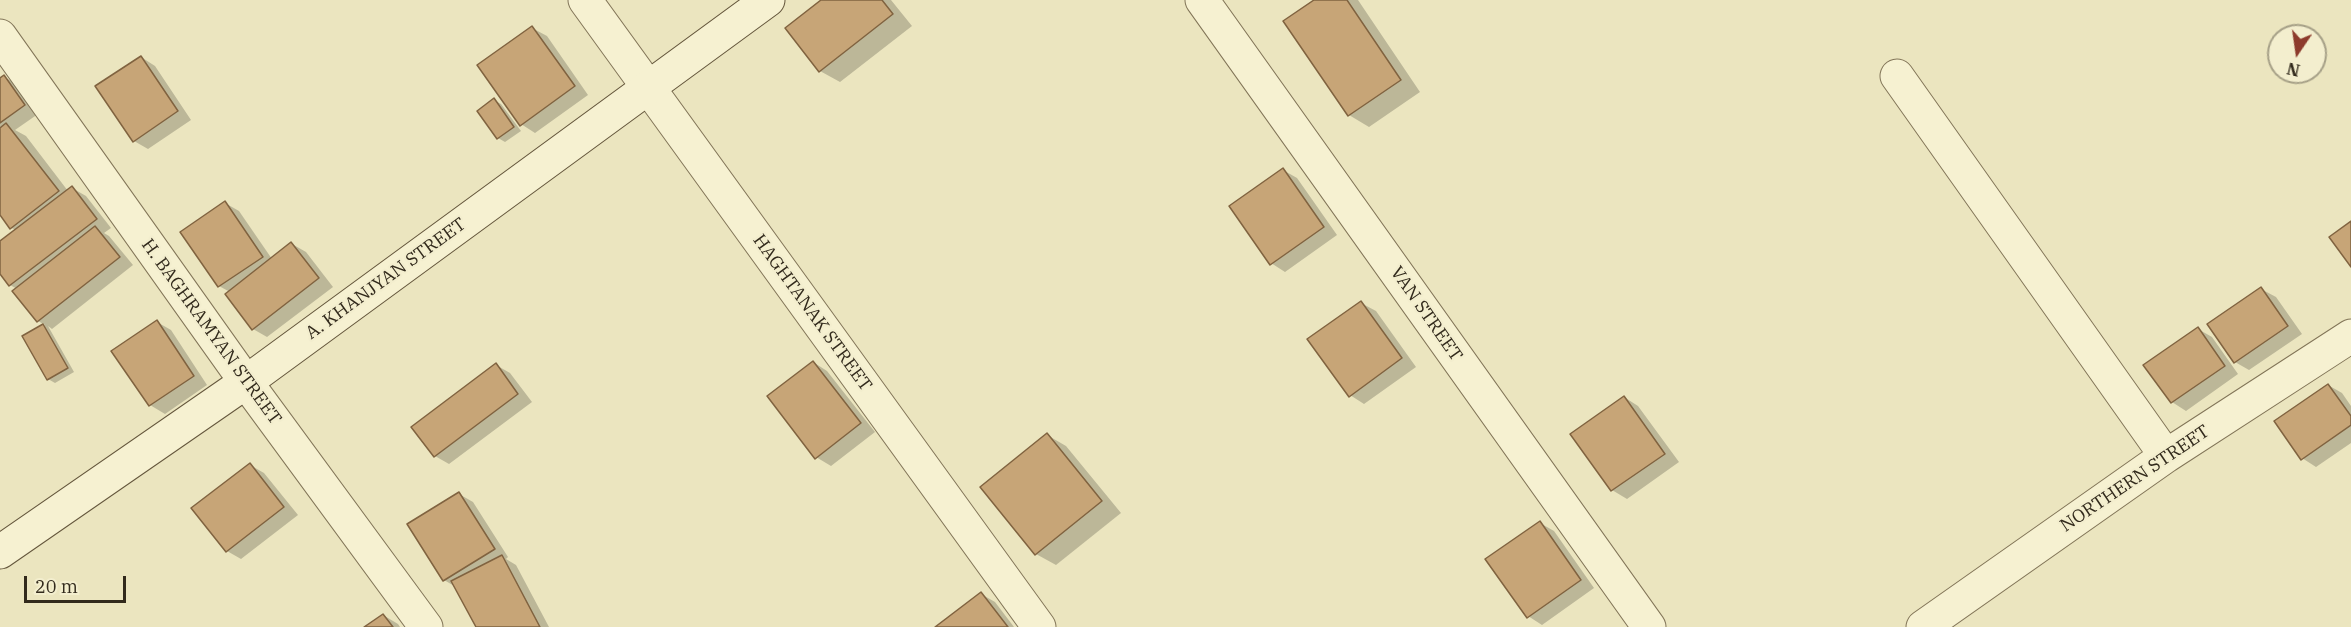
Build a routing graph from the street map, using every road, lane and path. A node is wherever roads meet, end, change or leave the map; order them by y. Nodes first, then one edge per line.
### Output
1 (585, 0) edge
2 (768, 0) edge
3 (1202, 0) edge
4 (0, 36) edge
5 (1897, 76) dead end
6 (650, 87) junction
7 (2351, 336) edge
8 (246, 382) junction
9 (2166, 456) junction
10 (0, 552) edge
11 (426, 627) edge
12 (1039, 627) edge
13 (1649, 627) edge
14 (1923, 627) edge

1 - 6 street, HAGHTANAK STREET
2 - 6 street, A. KHANJYAN STREET
3 - 13 street, VAN STREET
4 - 8 street, H. BAGHRAMYAN STREET
5 - 9 street
6 - 8 street, A. KHANJYAN STREET
6 - 12 street, HAGHTANAK STREET
7 - 9 street, NORTHERN STREET
8 - 10 street, A. KHANJYAN STREET
8 - 11 street, H. BAGHRAMYAN STREET
9 - 14 street, NORTHERN STREET

